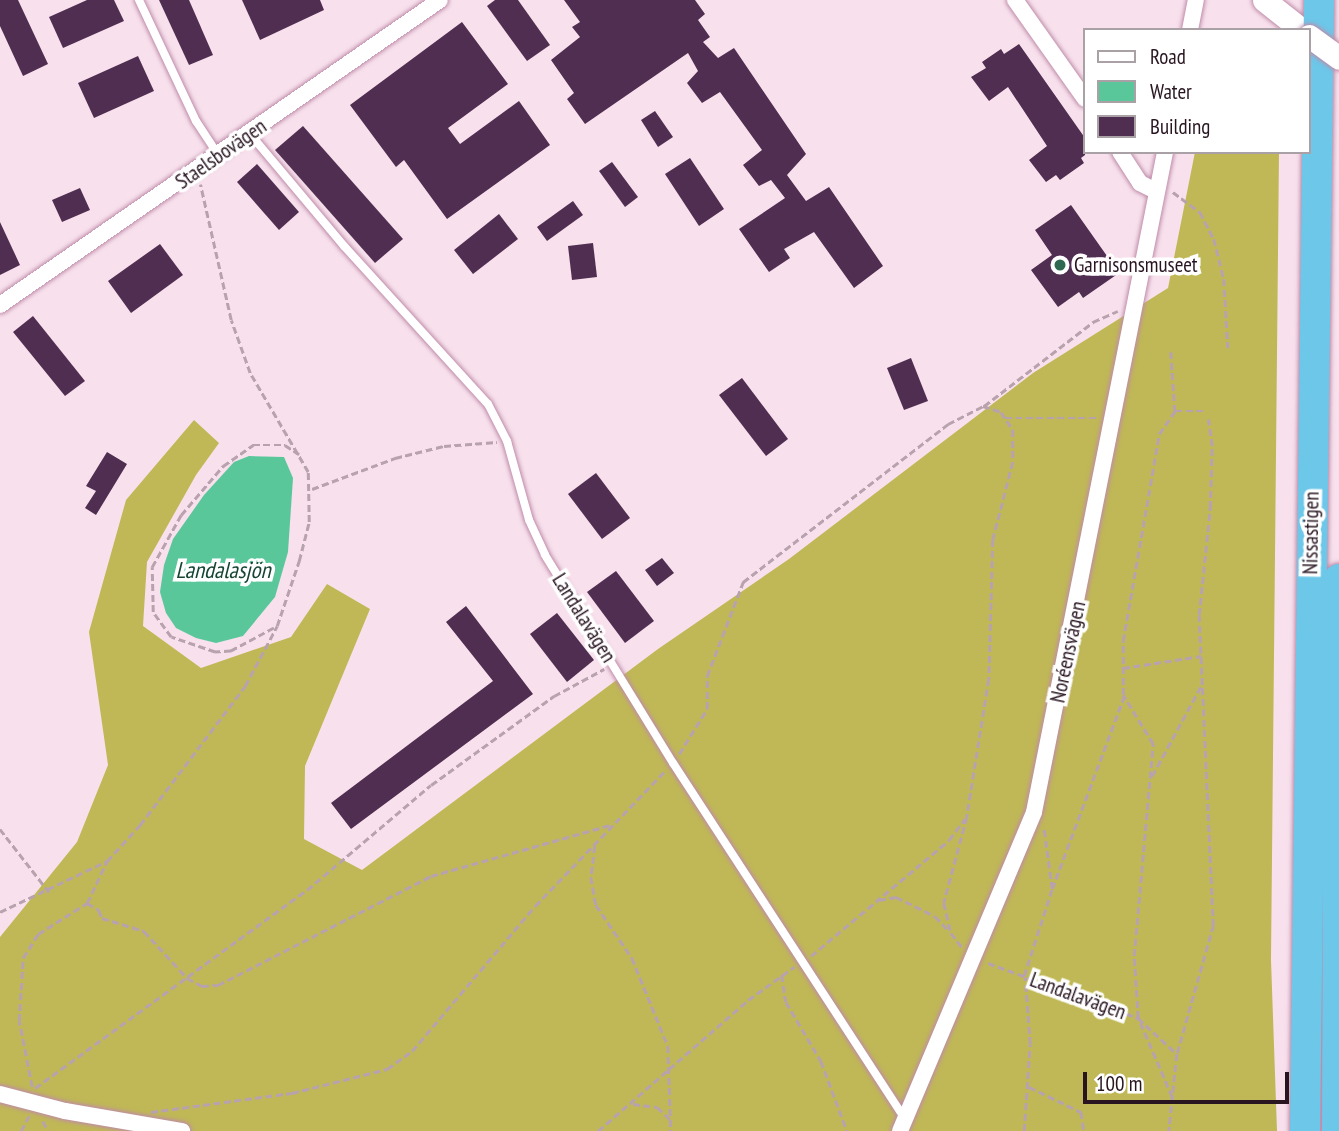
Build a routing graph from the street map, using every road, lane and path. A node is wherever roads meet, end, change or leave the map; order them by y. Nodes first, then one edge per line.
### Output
1 (139, 0) edge
2 (440, 0) edge
3 (1015, 0) edge
4 (1196, 0) edge
5 (1319, 0) edge
6 (1269, 4) edge
7 (1190, 28) edge
8 (1299, 28) edge
9 (1311, 37) edge
10 (1339, 58) edge
11 (1084, 98) edge
12 (250, 134) junction
13 (1121, 154) edge
14 (1165, 154) edge
15 (219, 156) junction
16 (198, 170) junction
17 (1157, 187) junction
18 (1134, 304) junction
19 (0, 305) edge
20 (1228, 348) dead end
21 (1171, 352) dead end
22 (983, 406) junction
23 (1175, 411) junction
24 (1203, 411) dead end
25 (1005, 418) junction
26 (1112, 418) junction
27 (1208, 419) dead end
28 (507, 440) junction
29 (300, 454) junction
30 (311, 489) junction
31 (1339, 579) edge
32 (277, 626) junction
33 (1201, 656) junction
34 (612, 665) junction
35 (1123, 668) junction
36 (1203, 683) junction
37 (1124, 696) junction
38 (673, 763) junction
39 (1151, 778) junction
40 (967, 817) junction
41 (616, 822) junction
42 (1044, 828) dead end
43 (0, 829) edge
44 (595, 846) junction
45 (107, 861) junction
46 (1052, 889) junction
47 (48, 892) junction
48 (877, 900) junction
49 (87, 903) junction
50 (0, 912) edge
51 (951, 933) junction
52 (974, 957) junction
53 (802, 961) junction
54 (782, 975) junction
55 (1024, 976) junction
56 (187, 978) junction
57 (1138, 1018) junction
58 (1177, 1054) junction
59 (1305, 1066) junction
60 (672, 1070) junction
61 (1029, 1087) junction
62 (0, 1094) edge
63 (1173, 1099) junction
64 (632, 1104) junction
65 (30, 1115) dead end
66 (41, 1118) dead end
67 (672, 1121) junction
68 (132, 1122) junction
69 (903, 1125) edge
70 (21, 1131) edge
71 (48, 1131) edge
72 (182, 1131) edge
73 (598, 1131) edge
74 (671, 1131) edge
75 (847, 1131) edge
76 (1024, 1131) edge
77 (1084, 1131) edge
78 (1169, 1131) edge
79 (1305, 1131) edge
80 (1321, 1131) edge
81 (1338, 1131) edge

1 - 15 lane
2 - 12 street, Staelsbovägen
3 - 11 street
4 - 7 street
5 - 59 highway, Nissastigen
6 - 8 street
9 - 10 street, bridge
12 - 15 street, Staelsbovägen
12 - 28 lane, Landalavägen
13 - 17 street
14 - 17 street, Noréensvägen
15 - 16 street, Staelsbovägen
16 - 19 street, Staelsbovägen
16 - 29 path
17 - 18 street, Noréensvägen
17 - 20 path
18 - 22 path
18 - 26 street, Noréensvägen
21 - 23 path
22 - 25 path
22 - 38 path
23 - 24 path
23 - 35 path
25 - 26 path
25 - 40 path
26 - 52 street, Noréensvägen
27 - 33 path
28 - 30 path
28 - 34 lane, Landalavägen
29 - 30 path
29 - 32 path
30 - 32 path
31 - 81 highway
32 - 45 path
33 - 35 path
33 - 36 path
34 - 38 lane, Landalavägen
34 - 56 path
35 - 37 path
36 - 39 path
36 - 58 path
37 - 39 path
37 - 46 path
38 - 41 path
38 - 53 lane, Landalavägen
39 - 57 path
40 - 48 path
40 - 51 path
41 - 44 path
41 - 56 path
42 - 46 path
43 - 47 path
44 - 60 path
44 - 68 path
45 - 47 path
45 - 49 path
46 - 55 path
47 - 50 path
48 - 51 path
48 - 53 path
49 - 56 path
49 - 56 path
51 - 52 path
52 - 55 path, Landalavägen
52 - 69 street, Noréensvägen
53 - 54 path
53 - 69 lane, Landalavägen
54 - 60 path
54 - 75 path
55 - 57 path, Landalavägen
55 - 61 path
57 - 58 path, Landalavägen
57 - 63 path
58 - 63 path
59 - 79 highway, Nissastigen
59 - 80 highway
60 - 64 path
60 - 67 path
61 - 76 path
61 - 77 path
62 - 68 street
63 - 78 path
64 - 67 path
64 - 73 path
65 - 70 path
66 - 71 path
67 - 74 path
68 - 72 street

